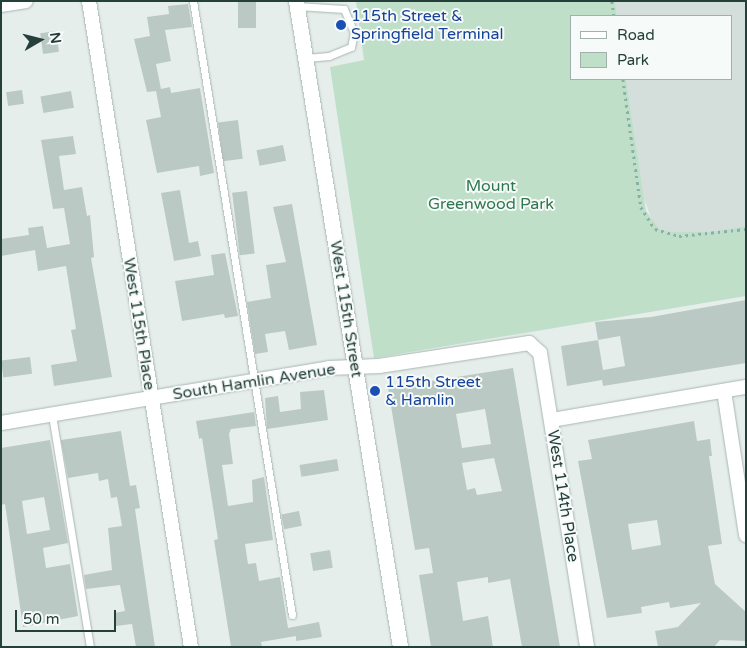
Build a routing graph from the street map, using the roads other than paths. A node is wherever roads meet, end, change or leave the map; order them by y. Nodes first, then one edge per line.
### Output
1 (26, 1) edge
2 (89, 1) edge
3 (193, 1) edge
4 (297, 4) edge
5 (1, 6) edge
6 (305, 58) junction
7 (536, 346) joint
8 (355, 367) junction
9 (254, 382) junction
10 (746, 387) edge
11 (724, 391) junction
12 (151, 399) junction
13 (52, 415) junction
14 (552, 420) junction
15 (1, 423) edge
16 (746, 535) edge
17 (292, 615) dead end
18 (90, 647) edge
19 (191, 647) edge
20 (400, 647) edge
21 (587, 647) edge

1 - 5 street
2 - 12 street, West 115th Place
3 - 9 lane
4 - 6 street, West 115th Street
4 - 6 lane
6 - 8 street, West 115th Street
7 - 8 street, South Hamlin Avenue
7 - 14 street, West 114th Place
8 - 9 street, South Hamlin Avenue
8 - 20 street, West 115th Street
9 - 12 street, South Hamlin Avenue
9 - 17 lane
10 - 11 street
11 - 14 street
11 - 16 street
12 - 13 street, South Hamlin Avenue
12 - 19 street, West 115th Place
13 - 15 street, South Hamlin Avenue
13 - 18 lane
14 - 21 street, West 114th Place

